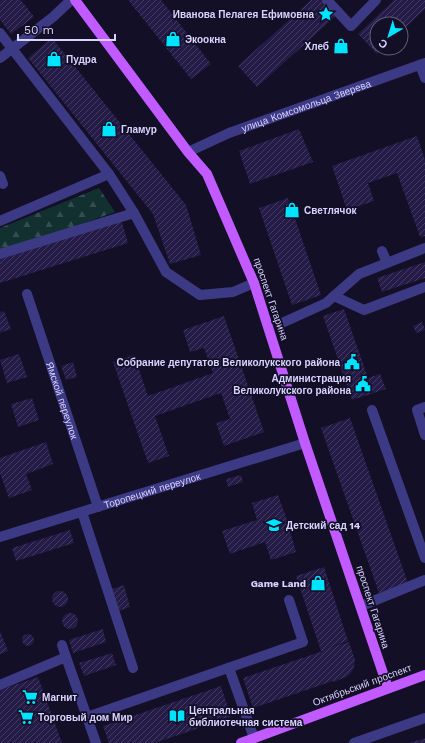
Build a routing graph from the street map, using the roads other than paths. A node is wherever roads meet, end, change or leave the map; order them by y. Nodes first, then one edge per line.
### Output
1 (71, 0) edge
2 (75, 0) edge
3 (327, 0) edge
4 (376, 0) edge
5 (0, 33) edge
6 (12, 49) junction
7 (0, 58) edge
8 (422, 64) edge
9 (425, 78) edge
10 (188, 152) junction
11 (109, 174) junction
12 (134, 213) junction
13 (0, 220) edge
14 (425, 248) edge
15 (382, 251) dead end
16 (0, 254) edge
17 (387, 263) junction
18 (254, 283) junction
19 (425, 287) edge
20 (27, 294) dead end
21 (334, 296) junction
22 (282, 323) dead end
23 (425, 408) edge
24 (372, 410) dead end
25 (425, 434) edge
26 (305, 443) junction
27 (98, 507) junction
28 (82, 512) junction
29 (0, 537) edge
30 (425, 558) edge
31 (425, 580) edge
32 (289, 600) dead end
33 (361, 606) junction
34 (62, 645) dead end
35 (66, 657) junction
36 (133, 668) dead end
37 (229, 668) junction
38 (425, 675) edge
39 (0, 685) edge
40 (388, 688) junction
41 (87, 717) junction
42 (425, 718) edge
43 (254, 738) junction
44 (96, 743) edge
45 (241, 743) edge
46 (354, 743) edge

1 - 6 street
2 - 10 main road, проспект Гагарина
3 - 4 street
5 - 6 street
6 - 7 street
6 - 11 street
8 - 9 street
8 - 10 street, улица Комсомольца Зверева
10 - 18 main road, проспект Гагарина
11 - 12 street
11 - 13 street
12 - 16 street
12 - 18 street
14 - 17 street
15 - 17 street
17 - 21 street
18 - 26 main road, проспект Гагарина
19 - 21 street
20 - 27 street, Ямской переулок
21 - 22 street
23 - 25 street
24 - 30 street
26 - 27 street, Торопецкий переулок
26 - 33 main road, проспект Гагарина
27 - 28 street, Торопецкий переулок
28 - 29 street, Торопецкий переулок
28 - 36 street
31 - 33 street
32 - 37 street
33 - 40 main road, проспект Гагарина
34 - 35 street
35 - 39 street
35 - 41 street
37 - 41 street
37 - 43 street
38 - 40 main road, Октябрьский проспект
40 - 43 main road, Октябрьский проспект
41 - 44 street
42 - 46 street
43 - 45 main road, Октябрьский проспект

